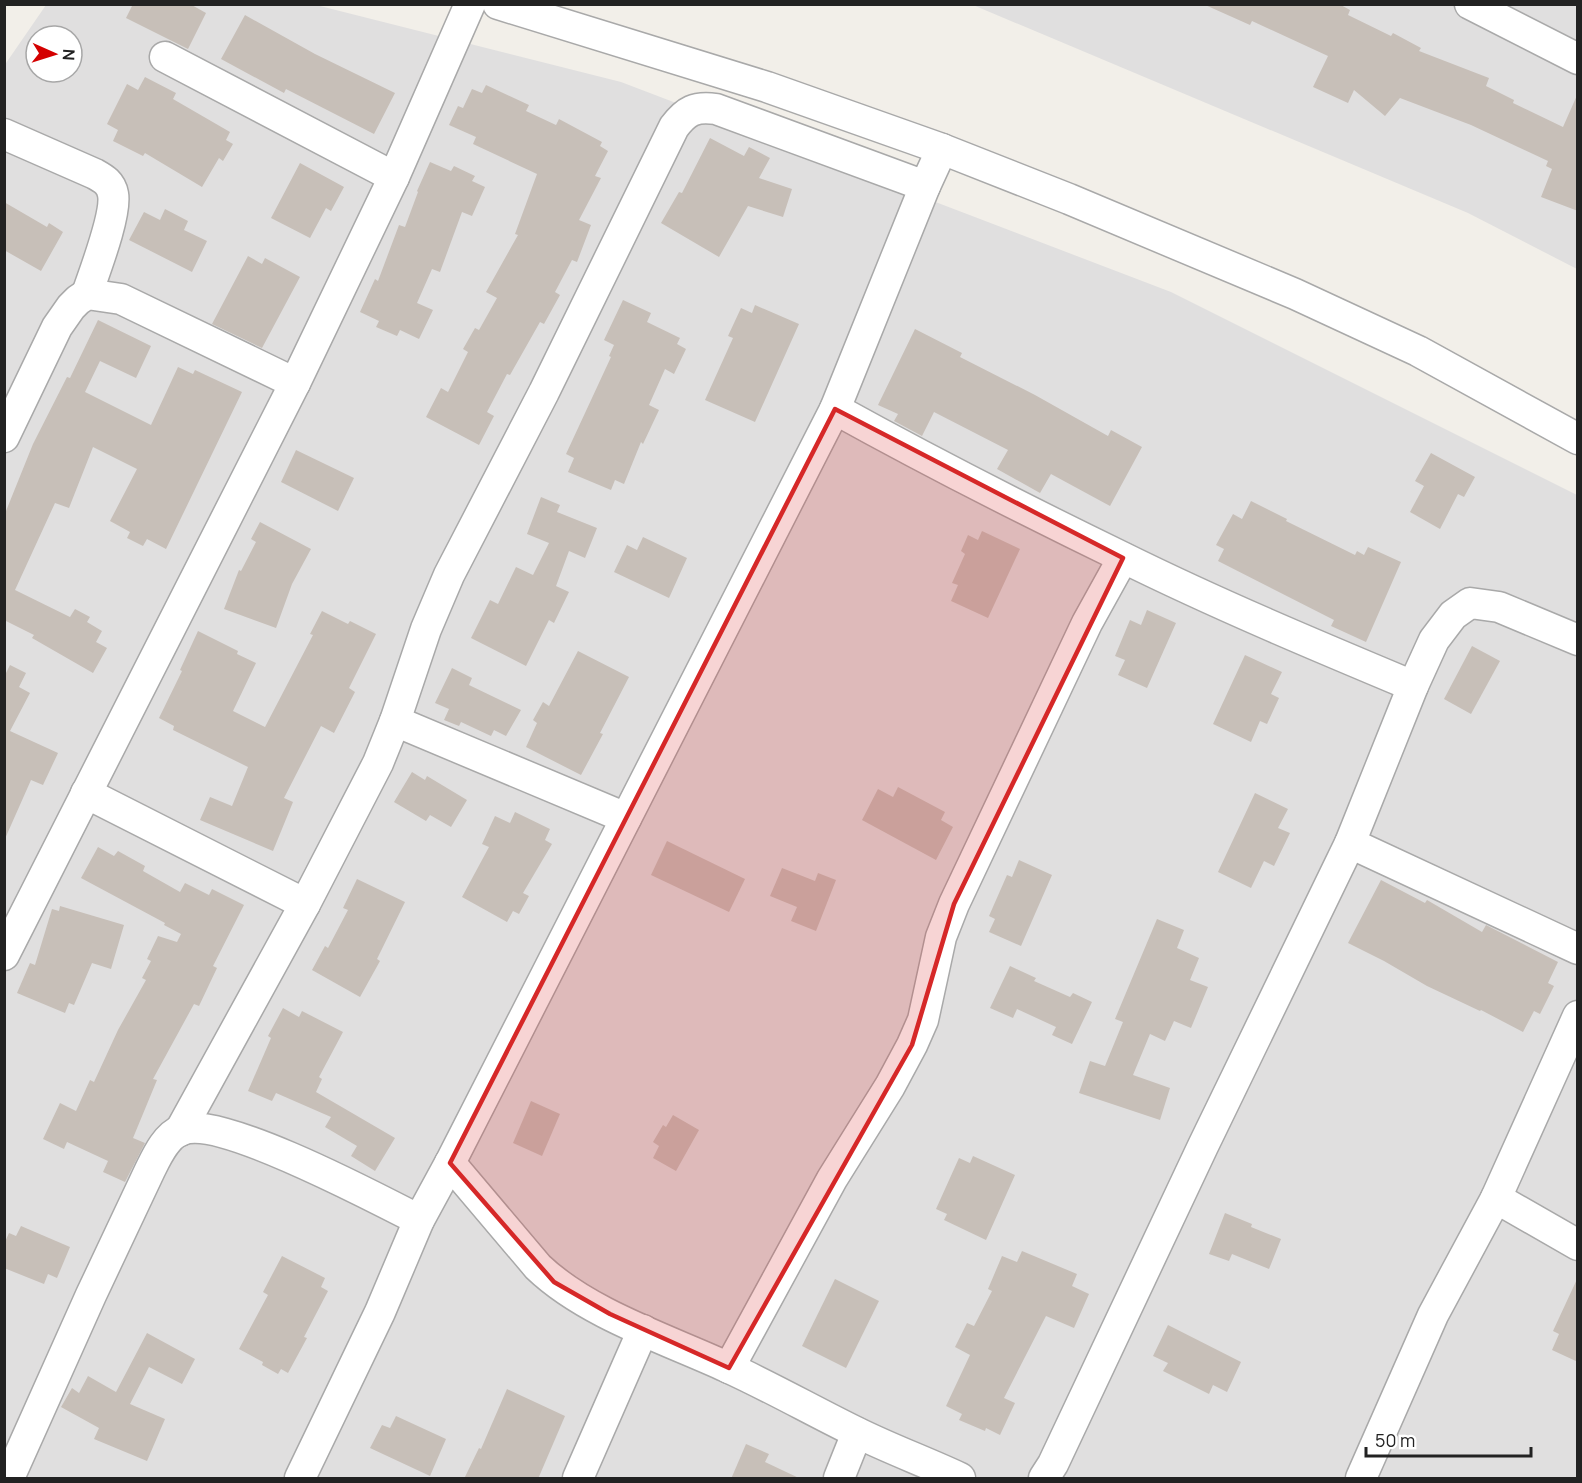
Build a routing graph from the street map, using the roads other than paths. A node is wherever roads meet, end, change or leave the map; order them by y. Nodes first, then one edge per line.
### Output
1 (470, 4) edge
2 (498, 4) edge
3 (1470, 4) edge
4 (577, 16) edge
5 (165, 57) dead end
6 (1578, 58) edge
7 (4, 134) edge
8 (942, 149) junction
9 (394, 177) junction
10 (925, 186) junction
11 (87, 294) junction
12 (295, 383) junction
13 (835, 409) junction
14 (4, 437) edge
15 (1578, 439) edge
16 (1122, 558) junction
17 (1578, 640) edge
18 (1413, 686) junction
19 (395, 721) junction
20 (86, 792) junction
21 (626, 818) junction
22 (1350, 843) junction
23 (305, 904) junction
24 (1578, 949) edge
25 (6, 952) edge
26 (1578, 1016) edge
27 (180, 1131) junction
28 (450, 1164) junction
29 (1496, 1198) junction
30 (419, 1220) junction
31 (1578, 1245) edge
32 (643, 1330) junction
33 (729, 1368) junction
34 (857, 1433) junction
35 (9, 1479) edge
36 (300, 1479) edge
37 (578, 1479) edge
38 (839, 1479) edge
39 (960, 1479) edge
40 (1044, 1479) edge
41 (1361, 1479) edge

1 - 9 street
2 - 4 street
3 - 6 street
4 - 8 street
5 - 9 street
7 - 11 street
8 - 10 street
8 - 15 street
9 - 12 street
10 - 13 street
10 - 19 street
11 - 12 street
11 - 14 street
12 - 20 street
13 - 16 street
13 - 21 street
16 - 18 street
16 - 33 street
17 - 18 street
18 - 22 street
19 - 21 street
19 - 23 street
20 - 23 street
20 - 25 street
21 - 28 street
22 - 24 street
22 - 40 street
23 - 27 street
26 - 29 street
27 - 30 street
27 - 35 street
28 - 30 street
28 - 32 street
29 - 31 street
29 - 41 street
30 - 36 street
32 - 33 street
32 - 37 street
33 - 34 street
34 - 38 street
34 - 39 street

